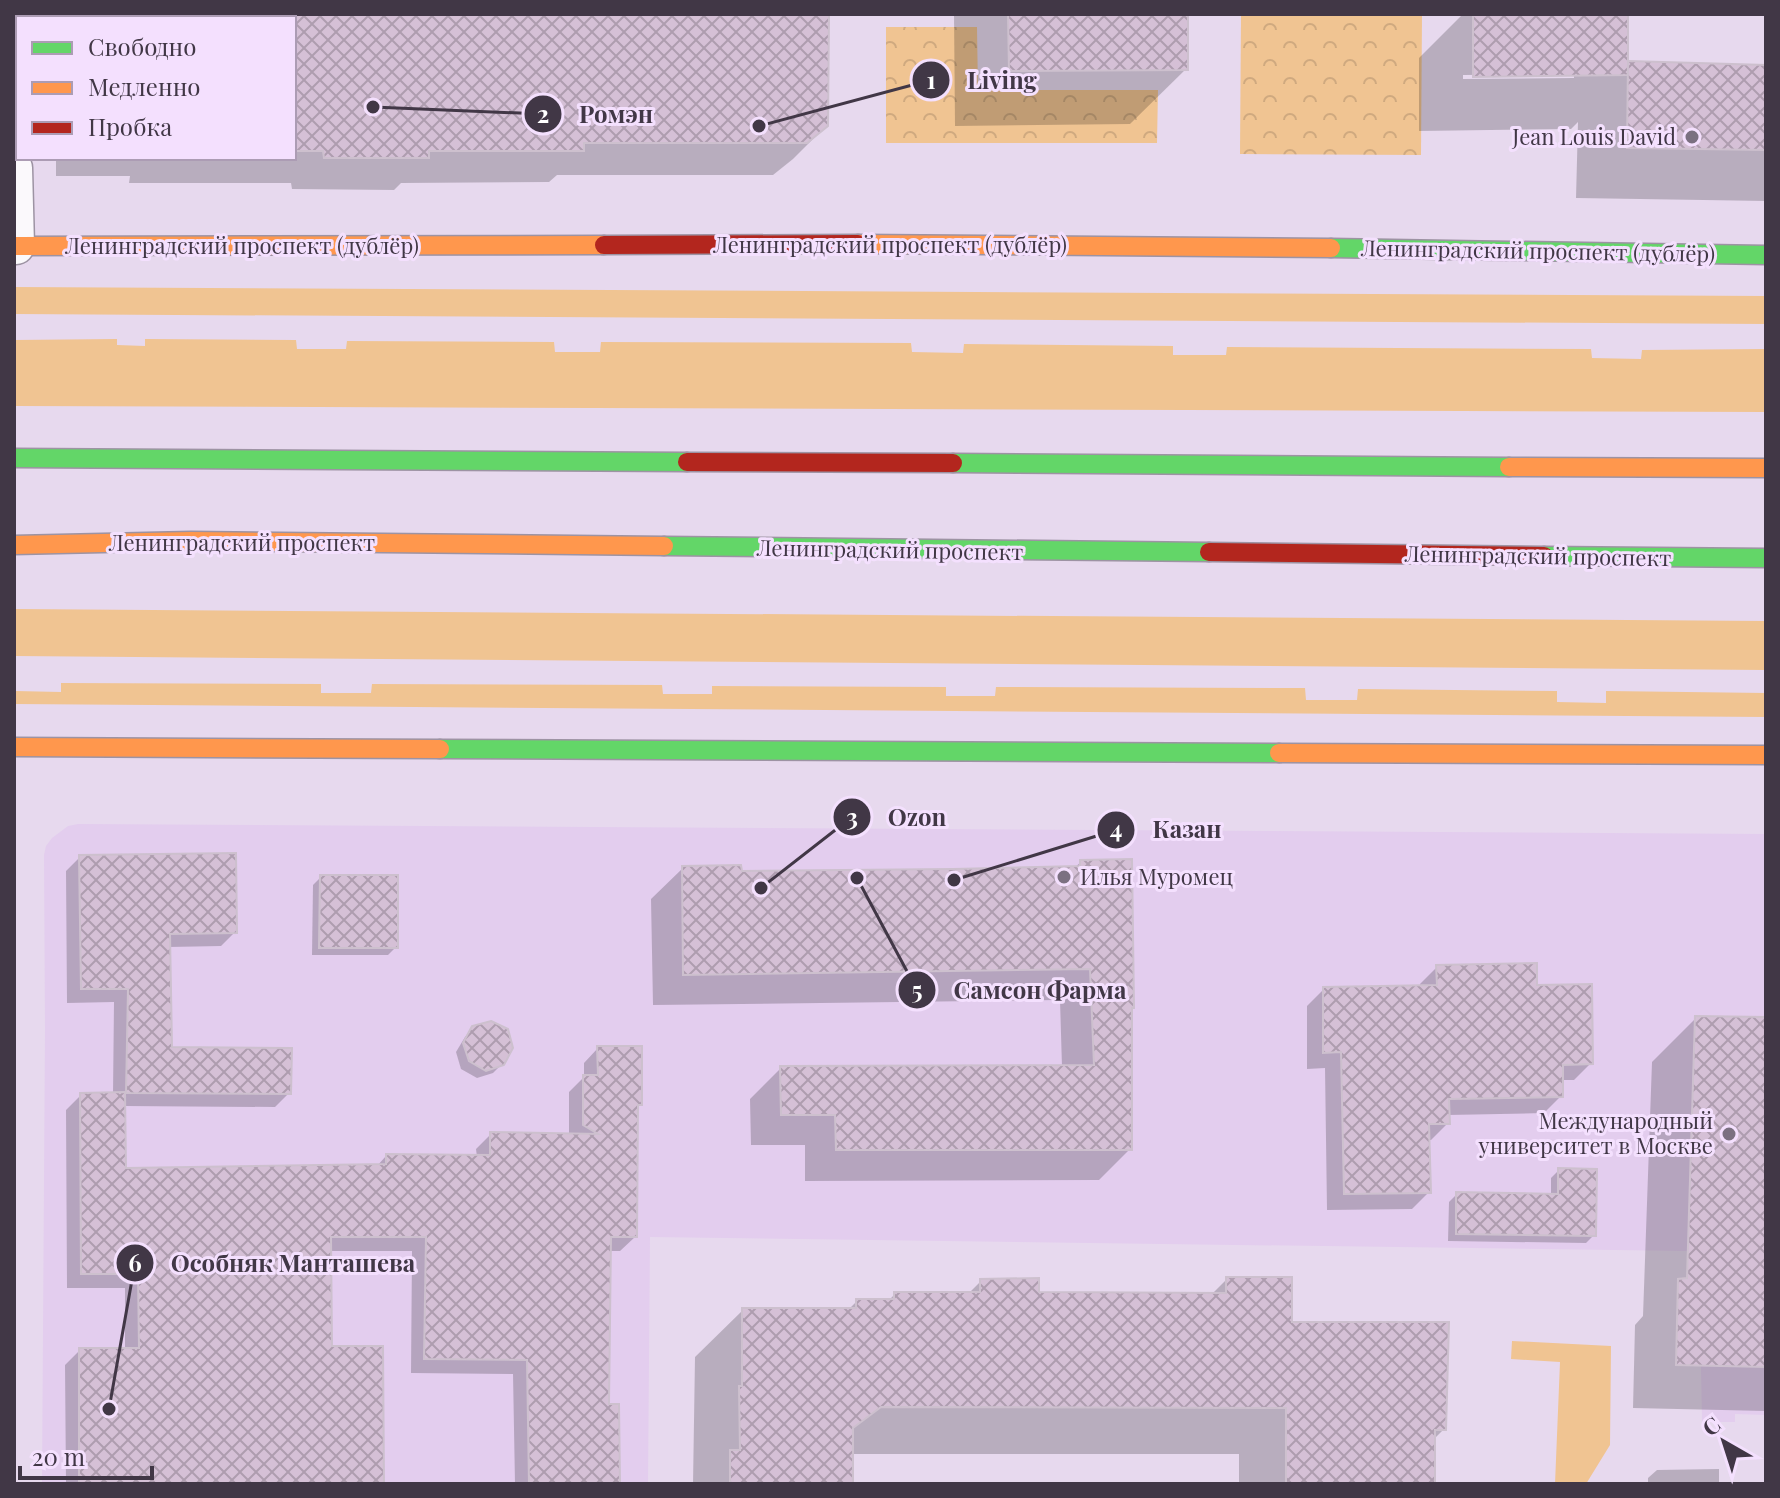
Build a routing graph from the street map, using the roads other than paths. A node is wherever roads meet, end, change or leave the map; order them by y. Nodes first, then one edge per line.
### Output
1 (14, 168) edge
2 (15, 246) edge
3 (1766, 255) edge
4 (14, 458) edge
5 (1766, 468) edge
6 (14, 545) edge
7 (1766, 558) edge
8 (14, 747) edge
9 (1766, 755) edge

1 - 2 street
2 - 3 main road, Ленинградский проспект (дублёр)
4 - 5 main road
6 - 7 main road, Ленинградский проспект
8 - 9 main road

